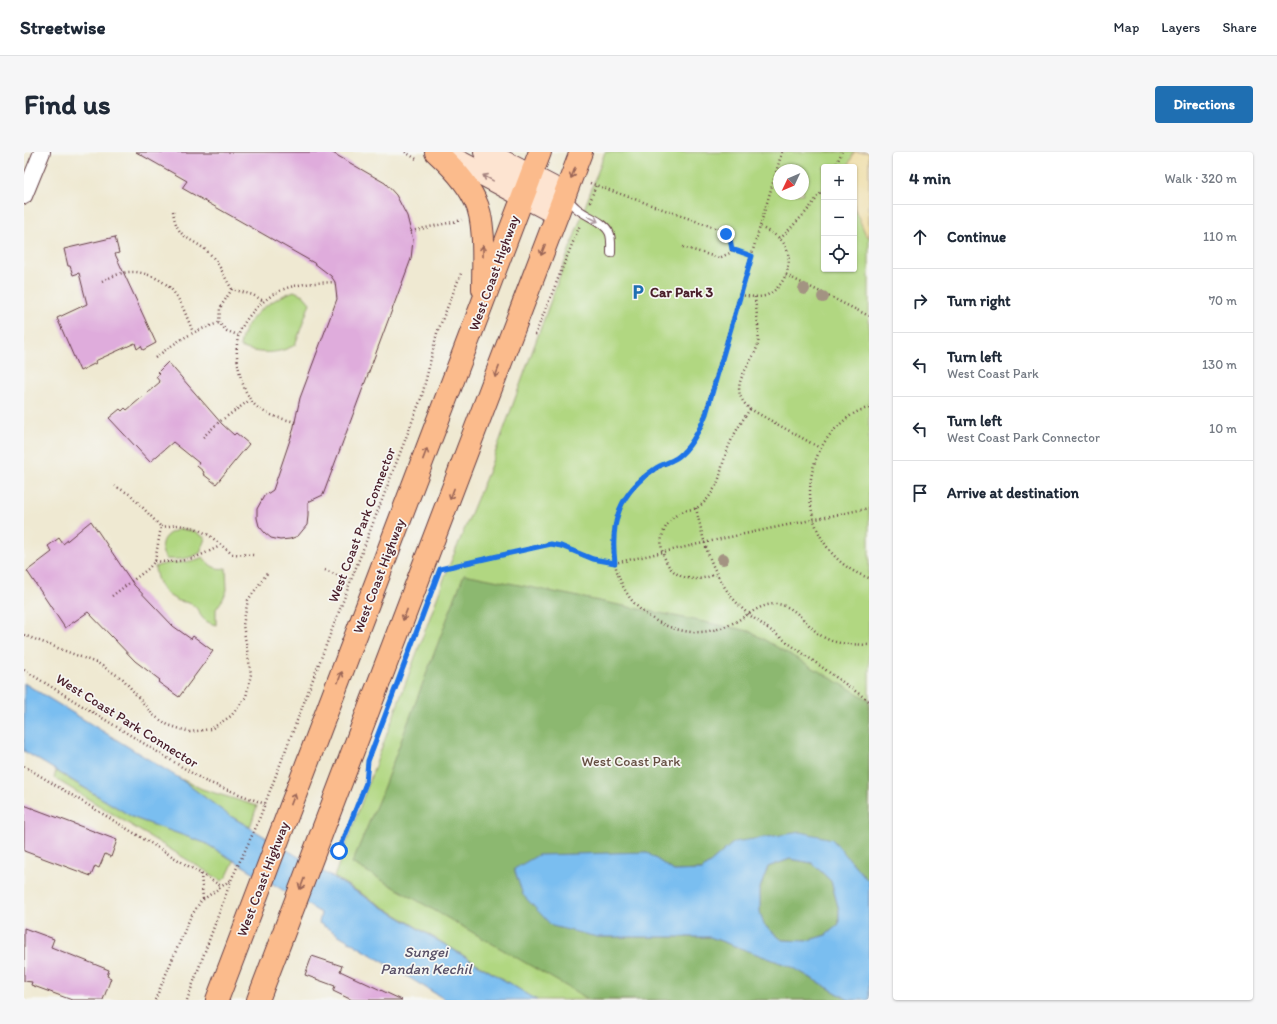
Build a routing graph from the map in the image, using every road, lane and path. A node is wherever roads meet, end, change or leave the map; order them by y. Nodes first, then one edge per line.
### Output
1 (42, 152) edge
2 (405, 152) edge
3 (442, 152) edge
4 (485, 152) edge
5 (540, 152) edge
6 (581, 152) edge
7 (782, 152) edge
8 (842, 152) edge
9 (429, 158) edge
10 (836, 164) edge
11 (568, 185) junction
12 (526, 187) junction
13 (821, 193) edge
14 (24, 196) edge
15 (173, 211) dead end
16 (464, 214) dead end
17 (557, 214) junction
18 (761, 227) junction
19 (411, 231) dead end
20 (780, 239) junction
21 (682, 247) dead end
22 (732, 249) junction
23 (611, 253) dead end
24 (752, 256) junction
25 (464, 265) dead end
26 (786, 275) junction
27 (102, 281) dead end
28 (335, 282) dead end
29 (232, 289) junction
30 (740, 295) junction
31 (755, 298) junction
32 (264, 301) junction
33 (483, 304) junction
34 (869, 316) edge
35 (219, 323) junction
36 (193, 332) junction
37 (238, 334) junction
38 (155, 358) dead end
39 (250, 400) junction
40 (750, 408) junction
41 (869, 408) edge
42 (295, 422) dead end
43 (203, 437) dead end
44 (820, 448) junction
45 (115, 486) dead end
46 (696, 508) junction
47 (869, 508) edge
48 (813, 520) junction
49 (161, 527) junction
50 (704, 542) junction
51 (220, 546) junction
52 (662, 553) junction
53 (254, 555) dead end
54 (155, 561) junction
55 (615, 563) junction
56 (440, 569) dead end
57 (325, 570) dead end
58 (268, 572) dead end
59 (716, 574) junction
60 (869, 578) edge
61 (351, 581) junction
62 (112, 596) dead end
63 (748, 614) junction
64 (24, 635) edge
65 (869, 645) edge
66 (24, 670) edge
67 (869, 701) edge
68 (24, 766) edge
69 (367, 768) dead end
70 (265, 804) junction
71 (339, 851) dead end
72 (201, 874) junction
73 (232, 878) junction
74 (221, 886) junction
75 (204, 899) junction
76 (155, 1000) edge
77 (187, 1000) edge
78 (217, 1000) edge
79 (258, 1000) edge

1 - 14 street
2 - 9 path
12 -> 3 main road
4 - 12 main road
5 - 12 highway, West Coast Highway
6 -> 11 highway
7 - 18 path
8 - 10 path
33 -> 9 highway
11 - 12 main road
11 - 17 highway
11 - 22 path
11 -> 23 lane
12 - 17 main road
12 - 33 highway, West Coast Highway
13 - 20 path
15 - 29 path
16 - 19 path
17 -> 79 highway
18 - 20 path
18 - 24 path
20 - 26 path
21 - 22 path
22 - 24 path
24 - 30 path
25 - 61 path, West Coast Park Connector
26 - 31 path
26 - 34 path
27 - 36 path
28 - 32 path
29 - 32 path
29 - 35 path
30 - 31 path
30 - 55 path
31 - 40 path
32 - 37 path
78 -> 33 highway, West Coast Highway
35 - 36 path
35 - 37 path
36 - 38 path
37 - 39 path
39 - 42 path
39 - 43 path
40 - 44 path
40 - 46 path
41 - 44 path
44 - 48 path
45 - 49 path
46 - 50 path
46 - 52 path
47 - 48 path
48 - 50 path
48 - 60 path
49 - 51 path
49 - 54 path
50 - 52 path
50 - 59 path
51 - 53 path
51 - 54 path
52 - 55 path
52 - 59 path
54 - 62 path
55 - 56 path
55 - 63 path
57 - 61 path
58 - 64 path
59 - 63 path
61 - 70 path, West Coast Park Connector
63 - 65 path
63 - 67 path
66 - 70 path, West Coast Park Connector
68 - 72 path
69 - 71 path
70 - 73 path, West Coast Park Connector
72 - 74 path
72 - 75 path
73 - 74 path, West Coast Park Connector
73 - 77 path
74 - 75 path, West Coast Park Connector
75 - 76 path, West Coast Park Connector

